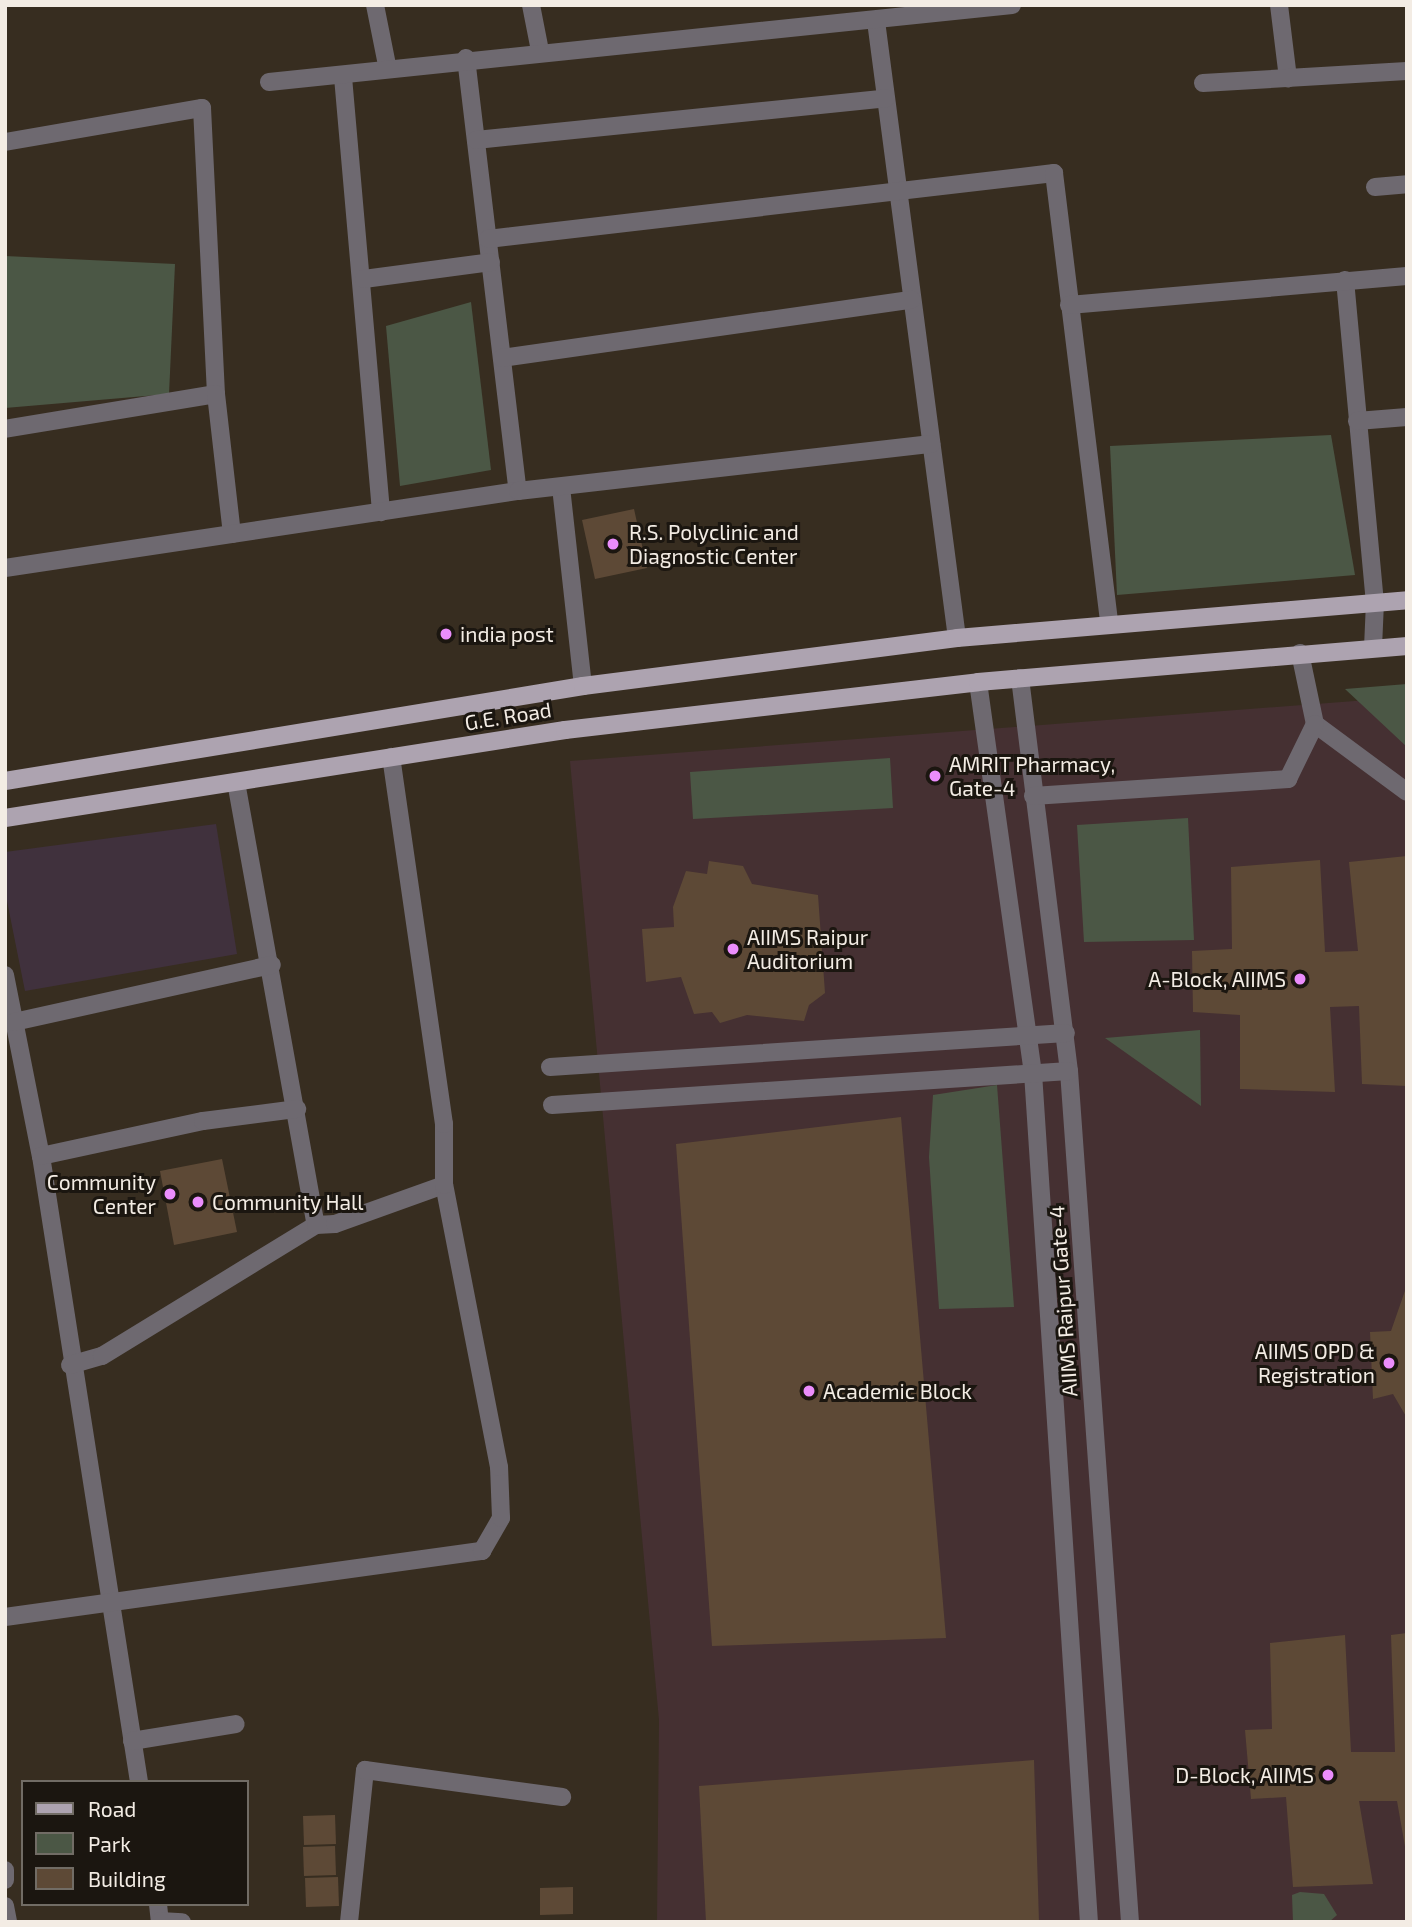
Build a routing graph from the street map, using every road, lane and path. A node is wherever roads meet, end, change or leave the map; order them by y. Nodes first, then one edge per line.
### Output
1 (375, 5) edge
2 (531, 5) edge
3 (1012, 5) edge
4 (1279, 5) edge
5 (848, 14) edge
6 (876, 21) junction
7 (540, 51) junction
8 (466, 58) junction
9 (387, 65) junction
10 (1407, 71) edge
11 (343, 77) junction
12 (1288, 78) junction
13 (269, 82) dead end
14 (1203, 83) dead end
15 (886, 97) junction
16 (476, 140) junction
17 (5, 142) edge
18 (1407, 184) edge
19 (1375, 187) dead end
20 (898, 191) junction
21 (488, 239) junction
22 (491, 262) junction
23 (1407, 276) edge
24 (364, 279) junction
25 (1345, 280) junction
26 (912, 300) junction
27 (1069, 305) junction
28 (502, 358) junction
29 (216, 394) junction
30 (1407, 418) edge
31 (1357, 421) junction
32 (5, 429) edge
33 (931, 444) junction
34 (561, 487) junction
35 (518, 491) junction
36 (381, 512) junction
37 (232, 534) junction
38 (5, 568) edge
39 (1407, 600) edge
40 (1375, 602) junction
41 (1109, 624) junction
42 (957, 638) junction
43 (1407, 646) edge
44 (1373, 649) junction
45 (1300, 653) junction
46 (1020, 678) junction
47 (978, 682) junction
48 (583, 686) junction
49 (1315, 724) junction
50 (391, 757) junction
51 (5, 781) edge
52 (236, 782) junction
53 (1407, 792) edge
54 (1033, 796) junction
55 (5, 818) edge
56 (272, 965) junction
57 (5, 975) edge
58 (14, 1022) junction
59 (1066, 1032) junction
60 (1028, 1036) junction
61 (550, 1067) dead end
62 (1069, 1070) junction
63 (1033, 1073) junction
64 (552, 1105) dead end
65 (297, 1109) junction
66 (41, 1156) junction
67 (444, 1185) junction
68 (316, 1225) junction
69 (70, 1365) junction
70 (109, 1600) junction
71 (5, 1617) edge
72 (236, 1724) dead end
73 (132, 1741) junction
74 (139, 1780) edge
75 (562, 1797) dead end
76 (5, 1870) edge
77 (5, 1880) edge
78 (5, 1906) edge
79 (8, 1922) edge
80 (160, 1922) edge
81 (182, 1922) edge
82 (349, 1922) edge
83 (1089, 1922) edge
84 (1130, 1922) edge

1 - 9 street
2 - 7 street
3 - 6 street
4 - 12 street
5 - 6 street
5 - 7 street
6 - 15 street
7 - 8 street
8 - 9 street
8 - 16 street
9 - 11 street
10 - 12 street
11 - 13 street
11 - 24 street
12 - 14 street
15 - 16 street
15 - 20 street
16 - 21 street
17 - 29 street
18 - 19 street
20 - 21 street
20 - 26 street
20 - 27 street
21 - 22 street
22 - 24 street
22 - 28 street
23 - 25 street
24 - 36 street
25 - 27 street
25 - 31 street
26 - 28 street
26 - 33 street
27 - 41 street
28 - 35 street
29 - 32 street
29 - 37 street
30 - 31 street
31 - 40 street
33 - 34 street
33 - 42 street
34 - 35 street
34 - 48 street
35 - 36 street
36 - 37 street
37 - 38 street
39 - 40 main road
40 - 41 main road
40 - 44 street
41 - 42 main road
42 - 48 main road
43 - 44 main road, G.E. Road
44 - 45 main road, G.E. Road
45 - 46 main road, G.E. Road
45 - 49 street
46 - 47 main road, G.E. Road
46 - 54 street, AIIMS Raipur Gate-4
47 - 50 main road, G.E. Road
47 - 60 street, AIIMS Raipur Gate-4
48 - 51 main road
49 - 53 street
49 - 54 street
50 - 52 main road, G.E. Road
50 - 67 street
52 - 55 main road, G.E. Road
52 - 56 street
54 - 59 street, AIIMS Raipur Gate-4
56 - 58 street
56 - 65 street
57 - 58 street
58 - 66 street
59 - 60 street
59 - 62 street, AIIMS Raipur Gate-4
60 - 61 street
60 - 63 street, AIIMS Raipur Gate-4
62 - 63 street
62 - 84 street, AIIMS Raipur Gate-4
63 - 64 street
63 - 83 street, AIIMS Raipur Gate-4
65 - 66 street
65 - 68 street
66 - 69 street
67 - 68 street
67 - 70 street
68 - 69 street
69 - 70 street
70 - 71 street
70 - 73 street
72 - 73 street
73 - 74 street
75 - 82 street
76 - 77 street
78 - 79 street
80 - 81 street

